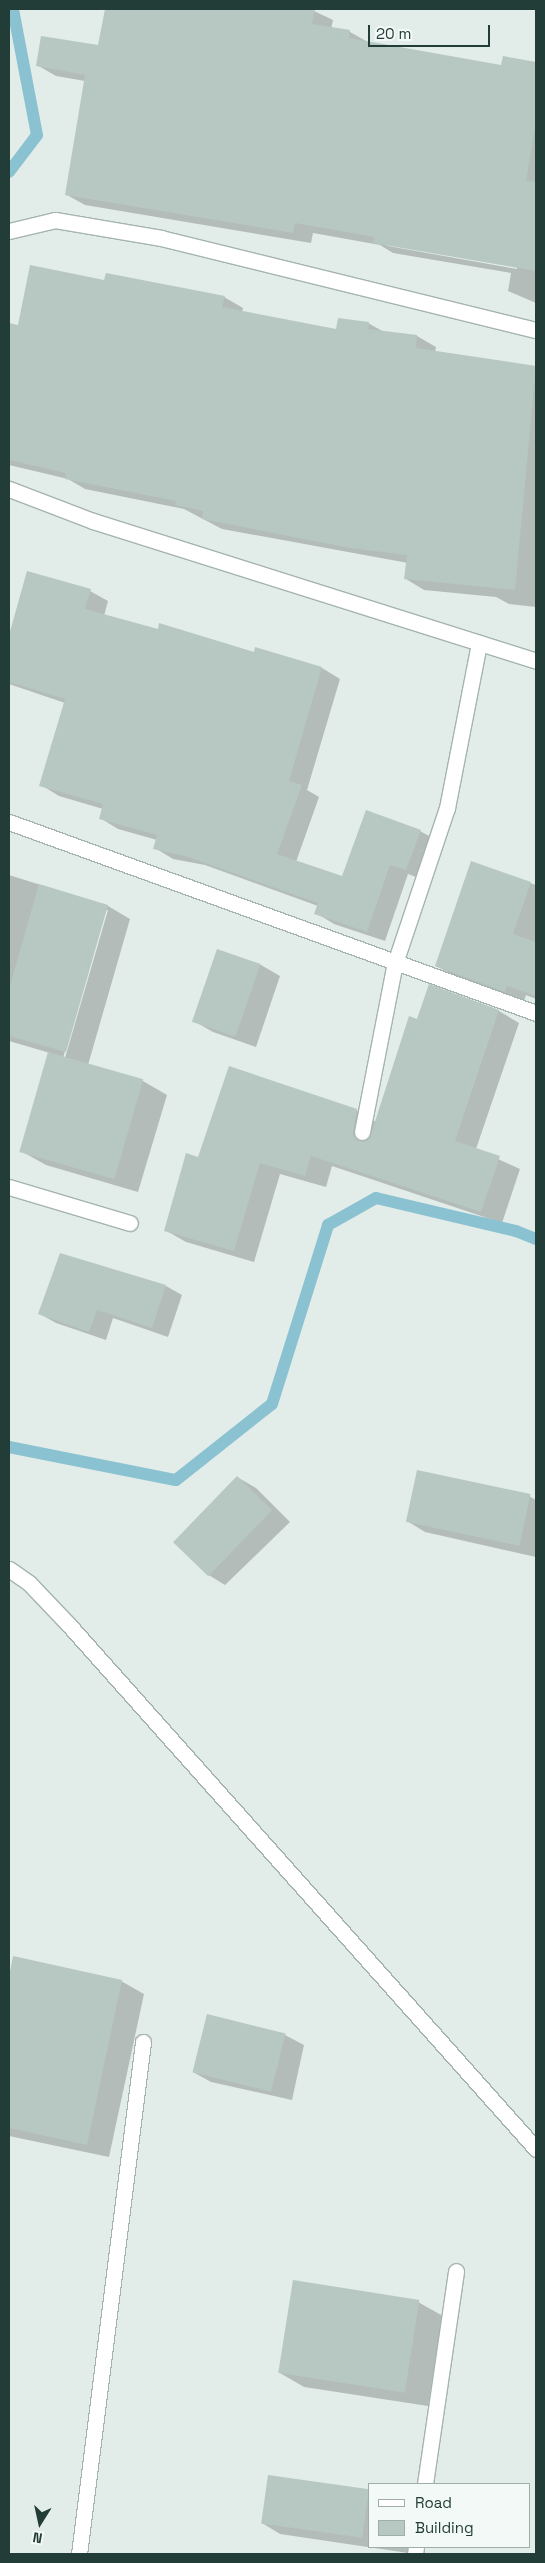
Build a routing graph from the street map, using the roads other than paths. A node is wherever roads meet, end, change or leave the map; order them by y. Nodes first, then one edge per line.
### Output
1 (9, 231) edge
2 (536, 330) edge
3 (9, 489) edge
4 (479, 643) junction
5 (536, 661) edge
6 (9, 822) edge
7 (395, 963) junction
8 (536, 1013) edge
9 (362, 1132) dead end
10 (9, 1187) edge
11 (130, 1223) dead end
12 (9, 1569) edge
13 (142, 2042) dead end
14 (536, 2149) edge
15 (456, 2271) dead end
16 (425, 2483) edge
17 (80, 2554) edge

1 - 2 street
3 - 4 street
4 - 5 street
4 - 7 street
6 - 7 street
7 - 8 street
7 - 9 street
10 - 11 street
12 - 14 street
13 - 17 street
15 - 16 street

